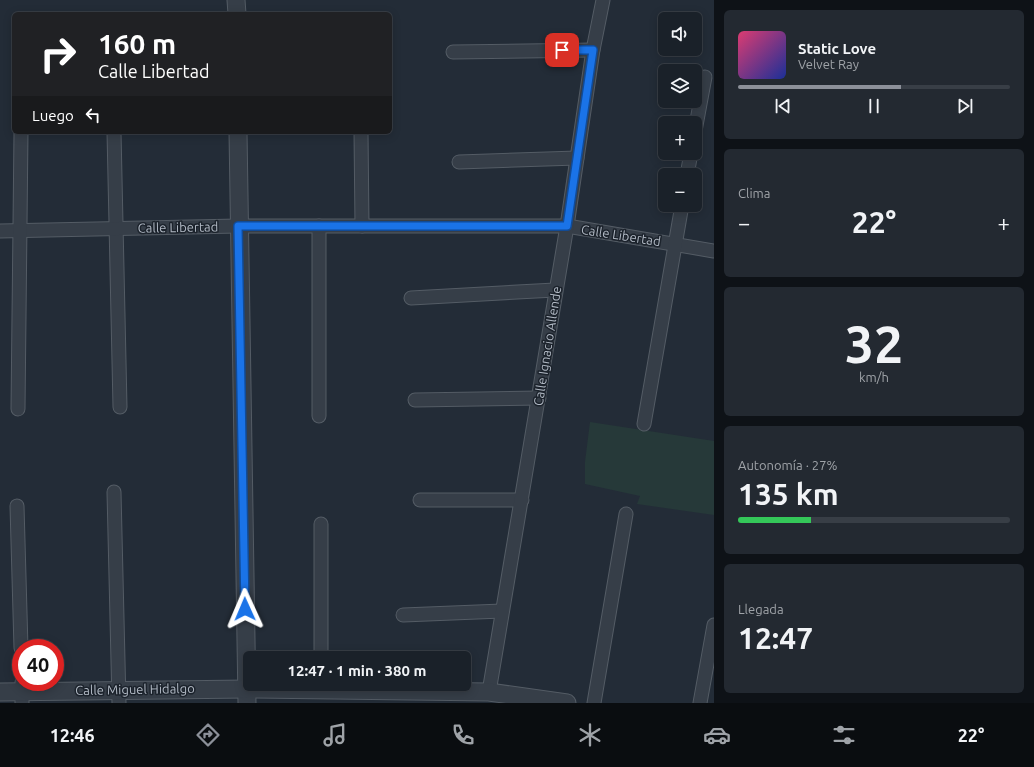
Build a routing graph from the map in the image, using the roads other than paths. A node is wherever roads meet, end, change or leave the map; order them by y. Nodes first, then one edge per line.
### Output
1 (236, 0) edge
2 (603, 0) edge
3 (237, 12) edge
4 (593, 50) junction
5 (453, 52) dead end
6 (705, 77) dead end
7 (698, 116) edge
8 (21, 134) edge
9 (114, 134) edge
10 (238, 134) edge
11 (361, 134) edge
12 (577, 158) junction
13 (459, 162) dead end
14 (681, 212) edge
15 (238, 226) junction
16 (319, 226) junction
17 (362, 226) junction
18 (567, 226) junction
19 (115, 228) junction
20 (19, 230) junction
21 (0, 231) edge
22 (675, 244) junction
23 (714, 251) edge
24 (555, 290) junction
25 (412, 298) dead end
26 (539, 398) junction
27 (415, 400) dead end
28 (120, 407) dead end
29 (18, 409) dead end
30 (319, 416) dead end
31 (644, 424) dead end
32 (114, 492) dead end
33 (420, 500) dead end
34 (522, 500) junction
35 (17, 506) dead end
36 (626, 514) dead end
37 (321, 524) dead end
38 (502, 611) junction
39 (402, 615) dead end
40 (714, 624) edge
41 (21, 639) edge
42 (321, 651) edge
43 (288, 691) edge
44 (455, 691) edge
45 (0, 692) edge
46 (22, 692) edge
47 (489, 692) junction
48 (119, 696) edge
49 (247, 696) edge
50 (567, 703) edge
51 (594, 703) edge
52 (700, 703) edge

1 - 3 street
2 - 4 street, Calle Ignacio Allende
4 - 5 street
4 - 12 street, Calle Ignacio Allende
6 - 7 street
8 - 20 street
9 - 19 street
10 - 15 street
11 - 17 street
12 - 13 street
12 - 18 street, Calle Ignacio Allende
14 - 22 street
15 - 16 street, Calle Libertad
15 - 19 street, Calle Libertad
15 - 49 street
16 - 17 street, Calle Libertad
16 - 30 street
17 - 18 street, Calle Libertad
18 - 22 street, Calle Libertad
18 - 24 street, Calle Ignacio Allende
19 - 20 street, Calle Libertad
19 - 28 street
20 - 21 street, Calle Libertad
20 - 29 street
22 - 23 street, Calle Libertad
22 - 31 street
24 - 25 street
24 - 26 street, Calle Ignacio Allende
26 - 27 street
26 - 34 street, Calle Ignacio Allende
32 - 48 street
33 - 34 street
34 - 38 street, Calle Ignacio Allende
35 - 41 street
36 - 51 street
37 - 42 street
38 - 39 street
38 - 47 street, Calle Ignacio Allende
40 - 52 street
43 - 49 street, Calle Miguel Hidalgo
44 - 47 street, Calle Miguel Hidalgo
45 - 46 street, Calle Miguel Hidalgo
46 - 48 street, Calle Miguel Hidalgo
47 - 50 street, Calle Miguel Hidalgo
48 - 49 street, Calle Miguel Hidalgo

